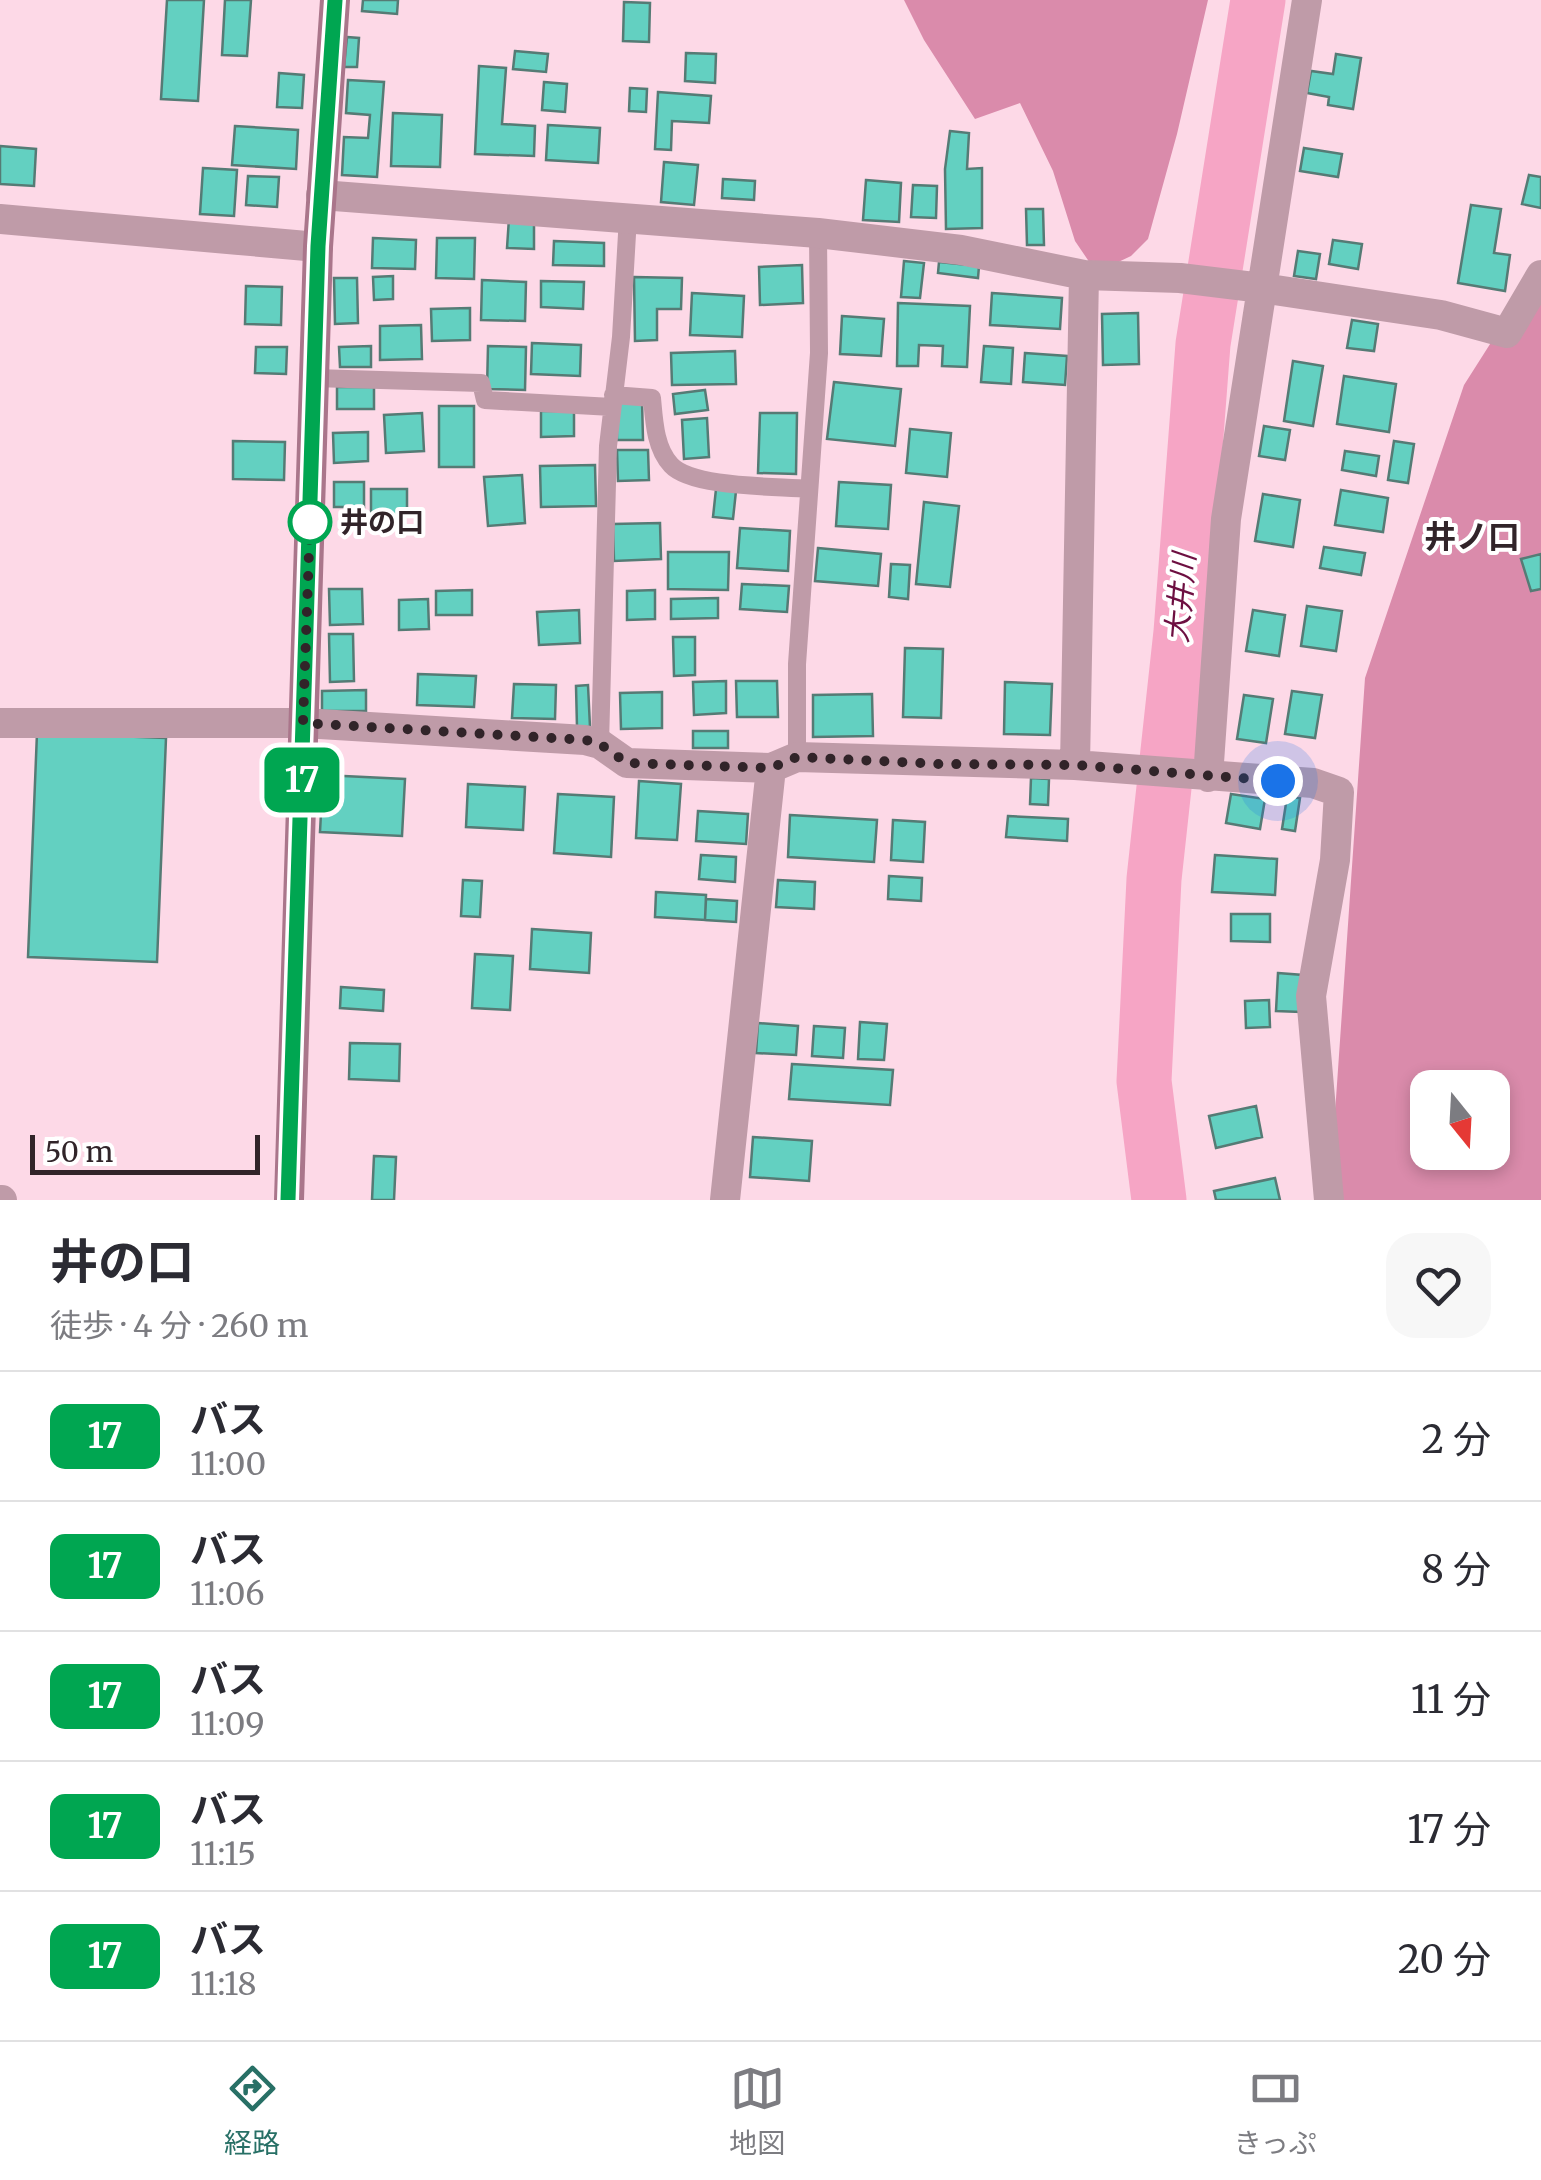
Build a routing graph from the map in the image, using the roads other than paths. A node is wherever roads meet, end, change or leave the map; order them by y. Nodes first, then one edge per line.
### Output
1 (335, 0) edge
2 (1307, 0) edge
3 (321, 195) junction
4 (628, 217) junction
5 (0, 219) edge
6 (818, 234) junction
7 (318, 246) junction
8 (1541, 274) edge
9 (1084, 275) junction
10 (1262, 288) junction
11 (314, 378) junction
12 (612, 401) junction
13 (809, 489) junction
14 (0, 723) edge
15 (303, 723) junction
16 (600, 744) junction
17 (784, 763) junction
18 (1075, 765) junction
19 (1208, 777) junction
20 (288, 1200) edge
21 (725, 1200) edge
22 (1328, 1200) edge

1 - 3 main road
2 - 10 street
3 - 4 street
3 - 7 main road
4 - 6 street
4 - 12 lane
5 - 7 street
6 - 9 street
6 - 13 lane
7 - 11 main road
8 - 10 street
9 - 10 street
9 - 18 street
10 - 19 street
11 - 12 lane
11 - 15 main road
12 - 13 lane
12 - 16 lane
13 - 17 lane
14 - 15 street
15 - 16 street
15 - 20 main road
16 - 17 street
17 - 18 street
17 - 21 street
18 - 19 street
19 - 22 street

